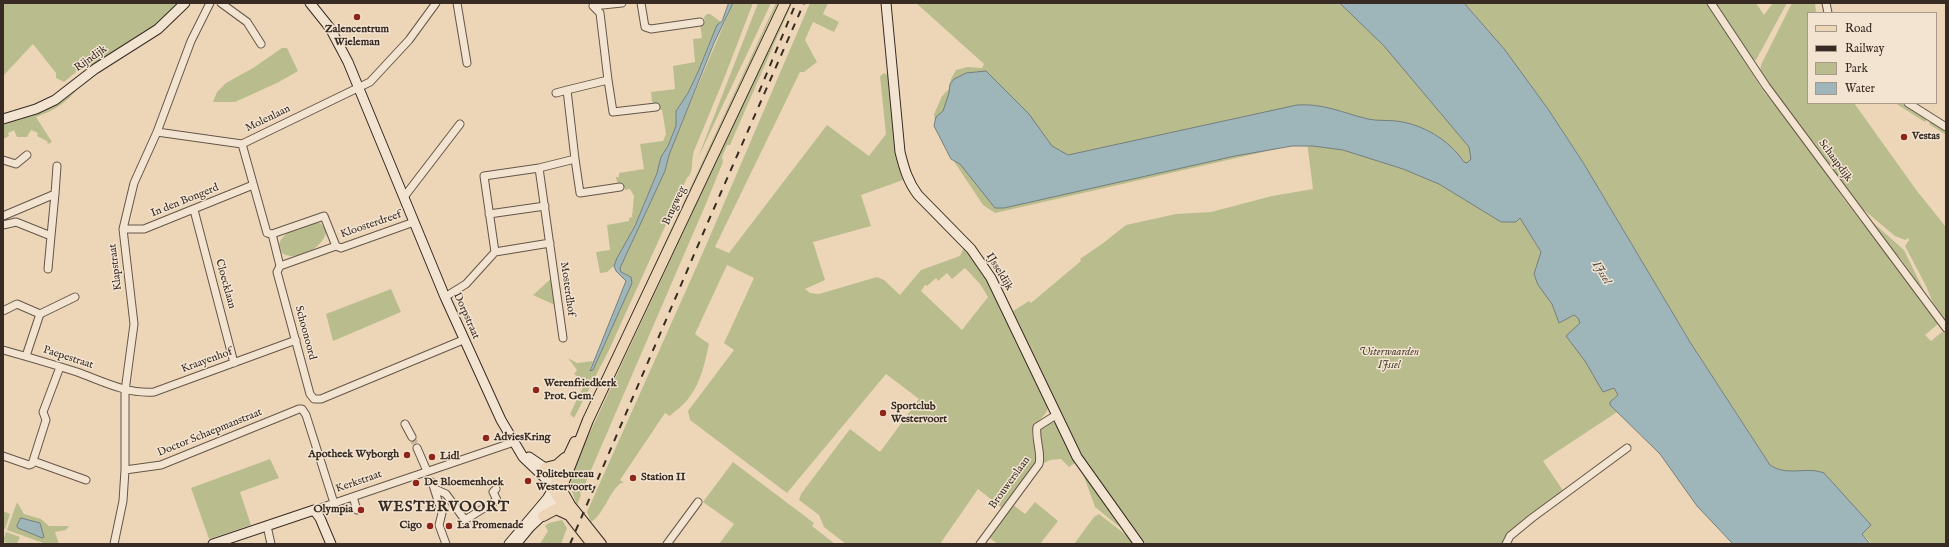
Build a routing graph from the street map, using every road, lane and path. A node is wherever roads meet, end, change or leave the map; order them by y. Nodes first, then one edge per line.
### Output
1 (185, 3) edge
2 (210, 3) edge
3 (221, 3) edge
4 (310, 3) edge
5 (436, 3) edge
6 (457, 3) edge
7 (622, 3) edge
8 (641, 3) edge
9 (785, 3) edge
10 (886, 3) edge
11 (1712, 3) edge
12 (591, 4) edge
13 (700, 22) dead end
14 (261, 44) dead end
15 (467, 63) dead end
16 (608, 80) junction
17 (359, 87) junction
18 (567, 90) junction
19 (556, 92) dead end
20 (1910, 104) edge
21 (656, 107) dead end
22 (3, 119) edge
23 (460, 124) dead end
24 (1946, 127) edge
25 (157, 132) junction
26 (242, 144) junction
27 (26, 156) dead end
28 (575, 159) junction
29 (3, 160) edge
30 (57, 166) dead end
31 (539, 168) junction
32 (254, 185) junction
33 (620, 187) dead end
34 (55, 194) junction
35 (404, 197) junction
36 (544, 206) junction
37 (194, 210) junction
38 (489, 214) junction
39 (6, 215) edge
40 (414, 222) junction
41 (7, 223) edge
42 (123, 229) junction
43 (272, 234) junction
44 (51, 236) junction
45 (550, 243) junction
46 (336, 246) junction
47 (494, 252) junction
48 (48, 269) dead end
49 (279, 269) junction
50 (445, 297) junction
51 (75, 298) dead end
52 (3, 310) edge
53 (40, 314) junction
54 (1946, 328) edge
55 (563, 338) dead end
56 (296, 340) junction
57 (463, 340) junction
58 (3, 350) edge
59 (26, 356) junction
60 (234, 363) junction
61 (60, 367) junction
62 (125, 390) junction
63 (1056, 415) junction
64 (588, 420) junction
65 (405, 424) dead end
66 (412, 438) tunnel mouth
67 (514, 442) junction
68 (417, 448) tunnel mouth
69 (1627, 448) dead end
70 (3, 456) edge
71 (567, 456) junction
72 (33, 461) junction
73 (545, 468) junction
74 (125, 470) junction
75 (570, 470) junction
76 (427, 471) junction
77 (86, 480) dead end
78 (496, 489) dead end
79 (557, 489) junction
80 (353, 497) junction
81 (698, 502) dead end
82 (334, 503) junction
83 (314, 510) junction
84 (357, 510) dead end
85 (442, 513) junction
86 (574, 515) junction
87 (434, 516) dead end
88 (543, 516) junction
89 (267, 526) junction
90 (114, 544) edge
91 (213, 544) edge
92 (271, 544) edge
93 (331, 544) edge
94 (446, 544) edge
95 (509, 544) edge
96 (516, 544) edge
97 (592, 544) edge
98 (601, 544) edge
99 (667, 544) edge
100 (980, 544) edge
101 (1139, 544) edge
102 (1506, 544) edge

1 - 22 street, Rijndijk
2 - 25 street, Klapstraat
3 - 14 street
4 - 17 street, Dorpstraat
5 - 17 street
6 - 15 street
7 - 12 street
8 - 13 street
9 - 64 main road, Brugweg
10 - 63 street, IJsseldijk
11 - 54 street, Schaapdijk
12 - 16 street
16 - 18 street
16 - 21 street
17 - 26 street, Molenlaan
17 - 35 street, Dorpstraat
18 - 19 street
18 - 28 street
20 - 24 street
23 - 35 street
25 - 26 street, Molenlaan
25 - 42 street, Klapstraat
26 - 32 street, Schoonoord
27 - 29 street
28 - 31 street
28 - 33 street
30 - 34 street
31 - 36 street, Mosterdhof
31 - 38 street
32 - 37 street, In den Bongerd
32 - 43 street, Schoonoord
34 - 39 street
34 - 44 street
35 - 40 street, Dorpstraat
36 - 38 street
36 - 45 street, Mosterdhof
37 - 42 street, In den Bongerd
37 - 60 street, Cloecklaan
38 - 47 street
39 - 41 street
40 - 46 street, Kloosterdreef
40 - 50 street, Dorpstraat
41 - 44 street
42 - 62 street, Klapstraat
43 - 46 street, Kloosterdreef
43 - 49 street, Schoonoord
44 - 48 street
45 - 47 street
45 - 55 street, Mosterdhof
46 - 49 street, Kloosterdreef
47 - 50 street
49 - 56 street, Schoonoord
50 - 57 street, Dorpstraat
51 - 53 street
52 - 53 street
53 - 59 street
56 - 57 street, Schoonoord
56 - 60 street, Kraayenhof
57 - 67 street, Dorpstraat
58 - 59 street, Paepestraat
59 - 61 street, Paepestraat
60 - 62 street, Kraayenhof
61 - 62 street, Paepestraat
61 - 72 street
62 - 74 street, Klapstraat
63 - 100 street, Brouwerslaan
63 - 101 street, IJsseldijk
64 - 71 main road, Brugweg
64 - 75 main road, Brugweg
65 - 66 street
67 - 73 street, Dorpstraat
67 - 76 street, Kerkstraat
67 - 79 street, Dorpstraat
68 - 76 street
69 - 102 street
70 - 72 street
71 - 73 main road
71 - 79 main road, Brugweg
72 - 77 street
73 - 79 street, Dorpstraat
74 - 82 street, Doctor Schaepmanstraat
74 - 90 street, Klapstraat
75 - 79 main road, Brugweg
75 - 86 main road
76 - 80 street, Kerkstraat
78 - 85 street
79 - 86 main road, Dorpstraat
79 - 88 street
79 - 95 street
80 - 82 street, Kerkstraat
80 - 84 street
81 - 99 street
82 - 83 street, Kerkstraat
83 - 89 street, Kerkstraat
83 - 93 street
85 - 87 street
85 - 94 street
86 - 88 main road
86 - 97 main road, Dorpstraat
86 - 98 main road, Dorpstraat
88 - 96 street
89 - 91 street, Kerkstraat
89 - 92 street

